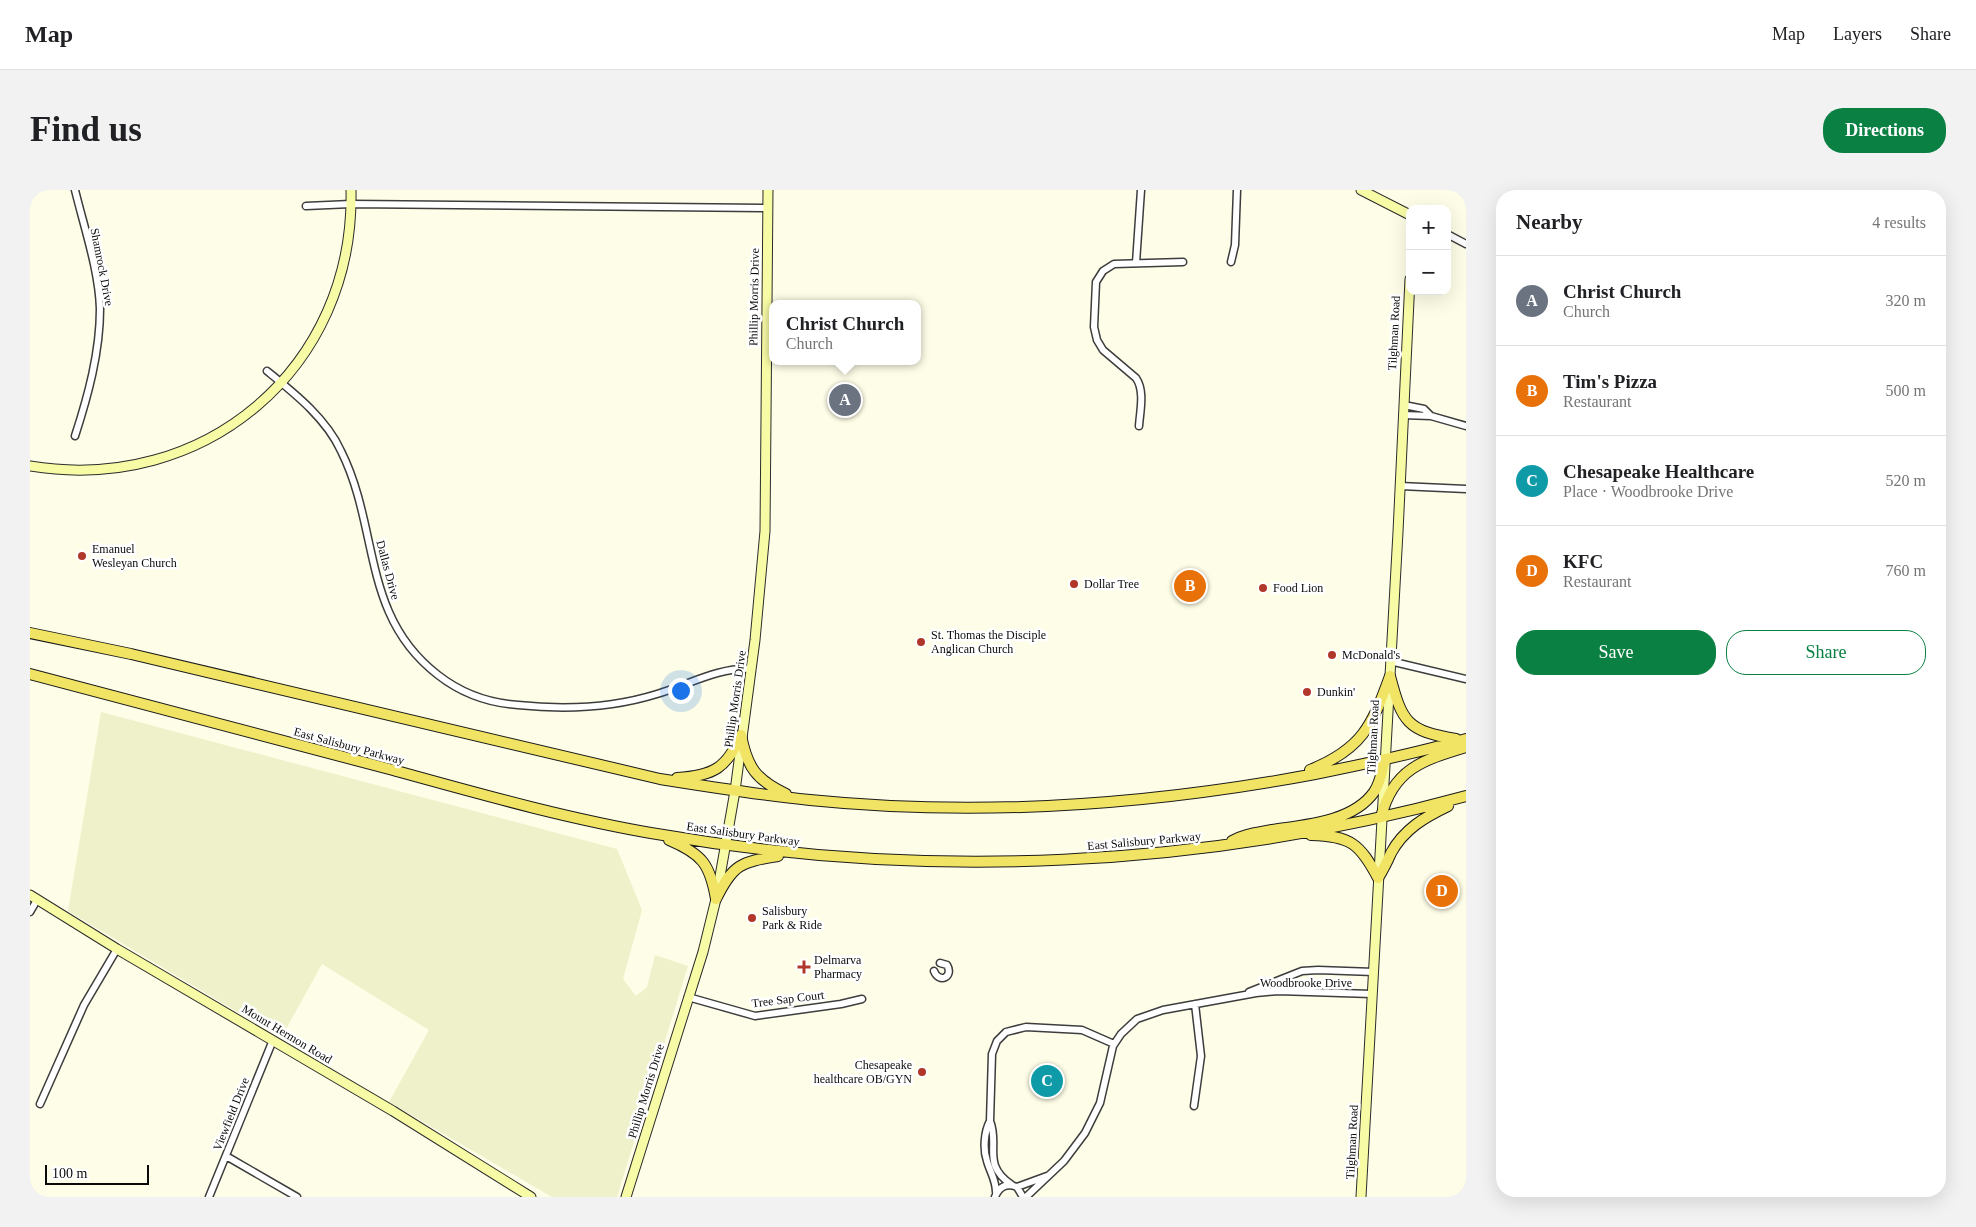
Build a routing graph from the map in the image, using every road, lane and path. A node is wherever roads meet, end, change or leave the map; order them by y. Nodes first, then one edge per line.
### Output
1 (75, 190) edge
2 (350, 190) edge
3 (768, 190) edge
4 (1141, 190) edge
5 (1237, 190) edge
6 (1360, 190) edge
7 (351, 204) junction
8 (306, 206) dead end
9 (768, 208) junction
10 (1406, 213) edge
11 (1451, 236) edge
12 (1466, 244) edge
13 (1183, 262) dead end
14 (1231, 262) dead end
15 (1136, 263) junction
16 (1409, 295) edge
17 (267, 371) dead end
18 (281, 382) junction
19 (1403, 410) junction
20 (1139, 426) dead end
21 (1466, 426) edge
22 (75, 436) dead end
23 (30, 466) edge
24 (1400, 486) junction
25 (1466, 489) edge
26 (30, 633) edge
27 (1390, 661) junction
28 (751, 669) junction
29 (30, 674) edge
30 (1390, 676) junction
31 (1466, 679) edge
32 (741, 735) junction
33 (1465, 742) edge
34 (1385, 759) junction
35 (1290, 778) junction
36 (660, 779) junction
37 (735, 791) junction
38 (1466, 796) edge
39 (795, 798) junction
40 (1381, 817) junction
41 (654, 834) junction
42 (1290, 835) junction
43 (726, 845) junction
44 (1225, 845) junction
45 (792, 854) junction
46 (1378, 878) junction
47 (34, 897) edge
48 (716, 899) junction
49 (30, 912) edge
50 (117, 949) junction
51 (940, 964) dead end
52 (934, 971) dead end
53 (1374, 972) junction
54 (1372, 994) junction
55 (1240, 996) junction
56 (688, 997) junction
57 (862, 998) dead end
58 (1195, 1004) junction
59 (273, 1040) junction
60 (1114, 1044) junction
61 (40, 1104) dead end
62 (1194, 1106) dead end
63 (990, 1121) junction
64 (226, 1156) junction
65 (1050, 1174) junction
66 (1015, 1186) junction
67 (995, 1196) edge
68 (209, 1197) edge
69 (297, 1197) edge
70 (529, 1197) edge
71 (626, 1197) edge
72 (1024, 1197) edge
73 (1361, 1197) edge

1 - 22 street, Shamrock Drive
2 - 7 street
3 - 9 street, Phillip Morris Drive
4 - 15 street
5 - 14 street
6 - 10 street
7 - 8 street
7 - 9 street
7 - 18 street
9 - 28 street, Phillip Morris Drive
11 - 12 street
13 - 15 street
15 - 20 street
16 - 19 street, Tilghman Road
17 - 18 street, Dallas Drive
18 - 23 street
18 - 28 street, Dallas Drive
19 - 21 street
19 - 24 street, Tilghman Road
24 - 25 street
24 - 27 street, Tilghman Road
26 - 36 main road
27 - 30 street, Tilghman Road
27 - 31 street
28 - 32 street, Phillip Morris Drive
29 - 41 main road, East Salisbury Parkway
30 - 33 main road
30 - 34 street, Tilghman Road
30 - 35 main road
32 - 36 main road
32 - 37 street, Phillip Morris Drive
32 - 39 main road
33 - 34 main road
33 - 40 main road
34 - 35 main road
34 - 40 street, Tilghman Road
34 - 44 main road
35 - 39 main road
36 - 37 main road
37 - 39 main road
37 - 43 street, Phillip Morris Drive
38 - 40 main road, East Salisbury Parkway
38 - 46 main road
40 - 42 main road, East Salisbury Parkway
40 - 46 street, Tilghman Road
41 - 43 main road, East Salisbury Parkway
41 - 48 main road
42 - 44 main road, East Salisbury Parkway
42 - 46 main road
43 - 45 main road, East Salisbury Parkway
43 - 48 street, Phillip Morris Drive
44 - 45 main road, East Salisbury Parkway
45 - 48 main road
46 - 53 street, Tilghman Road
47 - 49 street
47 - 50 street, Mount Hermon Road
48 - 56 street, Phillip Morris Drive
50 - 59 street, Mount Hermon Road
50 - 61 street
51 - 52 street
53 - 54 street, Tilghman Road
53 - 55 street, Woodbrooke Drive
54 - 55 street, Woodbrooke Drive
54 - 73 street, Tilghman Road
55 - 58 street, Woodbrooke Drive
56 - 57 street, Tree Sap Court
56 - 71 street, Phillip Morris Drive
58 - 60 street, Woodbrooke Drive
58 - 62 street
59 - 64 street, Viewfield Drive
59 - 70 street, Mount Hermon Road
60 - 63 street
60 - 65 street, Woodbrooke Drive
63 - 66 street
63 - 67 street
64 - 68 street, Viewfield Drive
64 - 69 street
65 - 66 street, Woodbrooke Drive
65 - 72 street, Woodbrooke Drive
66 - 67 street, Woodbrooke Drive
66 - 72 street, Woodbrooke Drive

